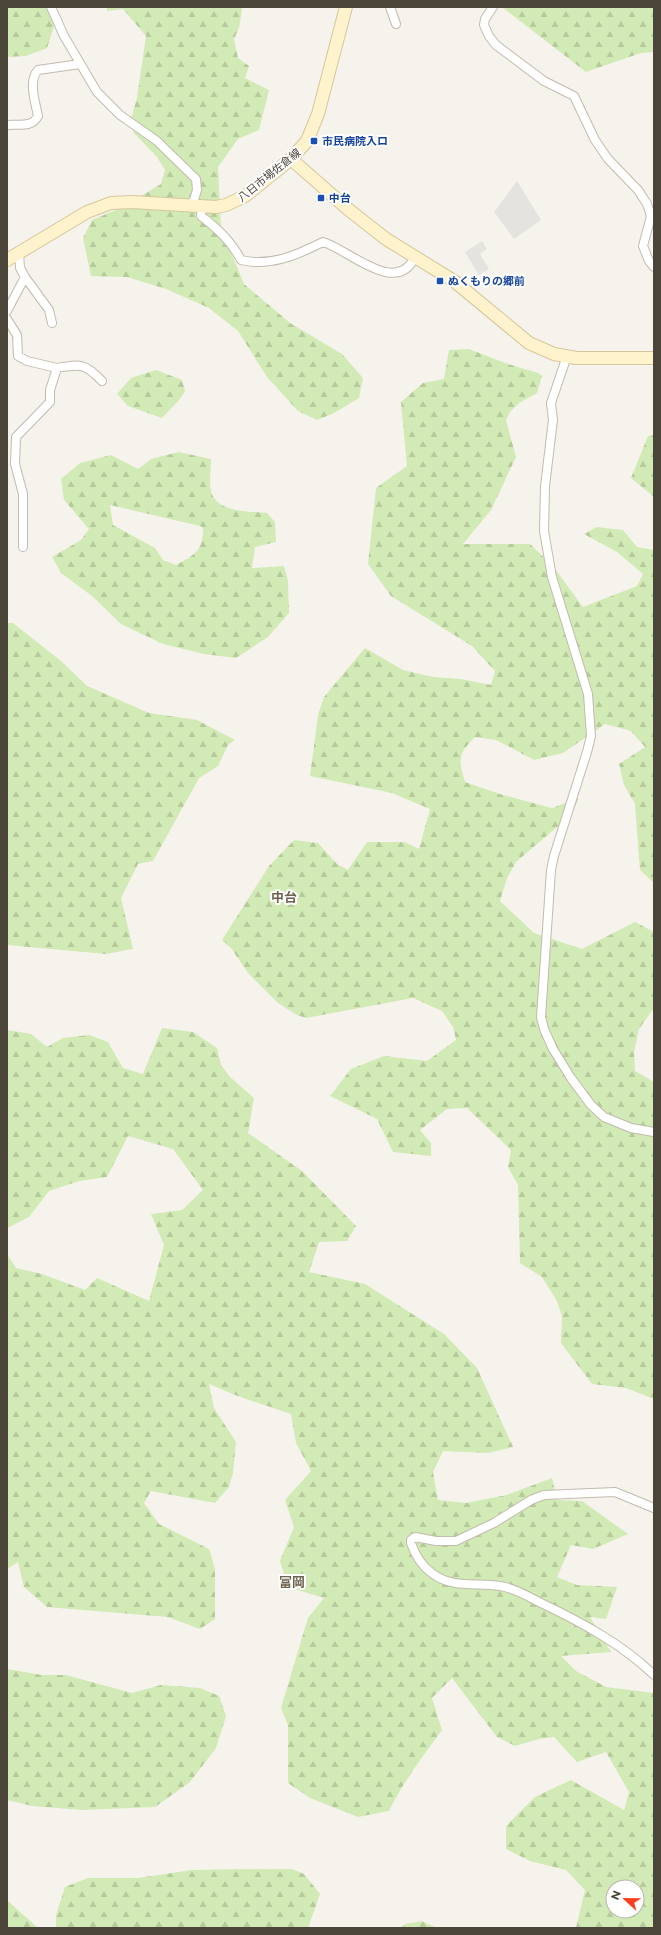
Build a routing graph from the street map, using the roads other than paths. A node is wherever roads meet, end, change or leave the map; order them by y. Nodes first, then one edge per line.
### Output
1 (51, 7) edge
2 (346, 7) edge
3 (390, 7) edge
4 (493, 7) edge
5 (396, 24) dead end
6 (80, 64) junction
7 (7, 125) edge
8 (292, 159) junction
9 (197, 206) junction
10 (19, 253) junction
11 (415, 257) junction
12 (7, 260) edge
13 (654, 266) edge
14 (25, 277) junction
15 (7, 311) edge
16 (7, 319) edge
17 (52, 323) dead end
18 (568, 356) junction
19 (654, 358) edge
20 (57, 368) junction
21 (102, 381) dead end
22 (23, 547) dead end
23 (654, 1132) edge
24 (654, 1508) edge
25 (654, 1675) edge

1 - 6 street
2 - 8 main road, 八日市場佐倉線
3 - 5 street
4 - 13 street
6 - 7 street
6 - 9 street
8 - 9 main road, 八日市場佐倉線
8 - 11 main road
9 - 10 main road, 八日市場佐倉線
9 - 11 street
10 - 12 main road, 八日市場佐倉線
10 - 14 street
11 - 18 main road
14 - 15 street
14 - 17 street
16 - 20 street
18 - 19 main road
18 - 23 street
20 - 21 street
20 - 22 street
24 - 25 street

